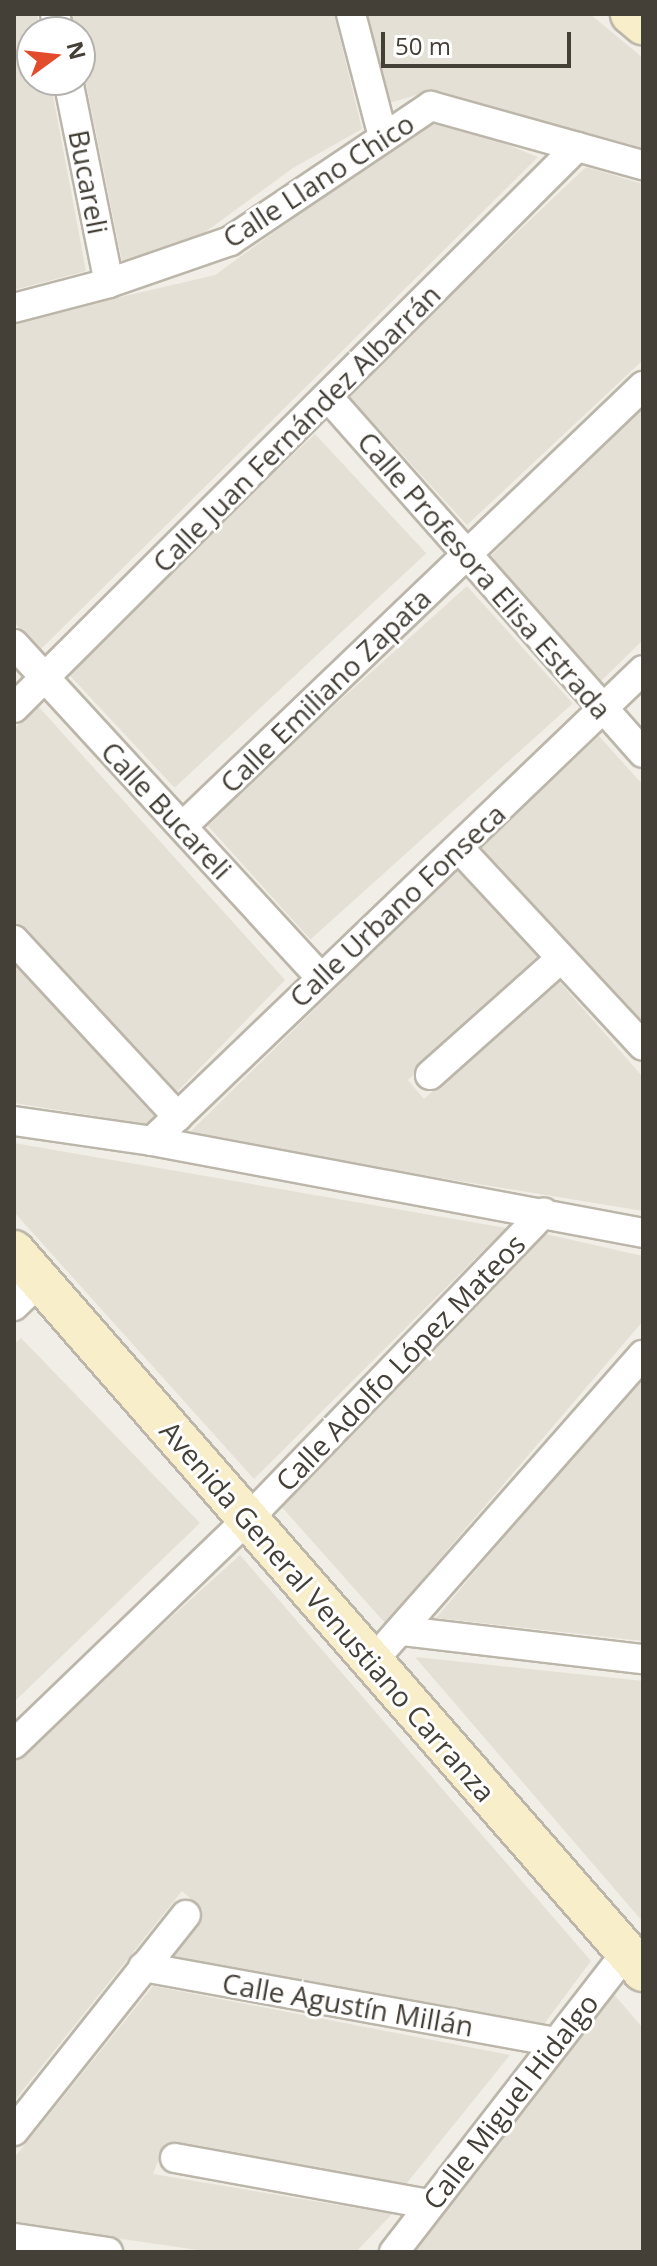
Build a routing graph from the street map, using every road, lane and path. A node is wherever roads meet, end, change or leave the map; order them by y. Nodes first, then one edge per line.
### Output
1 (351, 14) edge
2 (631, 14) edge
3 (643, 24) edge
4 (71, 96) edge
5 (383, 137) junction
6 (577, 147) junction
7 (643, 165) edge
8 (109, 283) junction
9 (14, 308) edge
10 (643, 386) edge
11 (328, 397) junction
12 (468, 554) junction
13 (14, 644) edge
14 (643, 670) edge
15 (44, 679) junction
16 (14, 708) edge
17 (602, 709) junction
18 (643, 753) edge
19 (183, 826) junction
20 (459, 848) junction
21 (14, 940) edge
22 (560, 959) junction
23 (320, 977) junction
24 (643, 1046) edge
25 (430, 1075) dead end
26 (178, 1117) junction
27 (14, 1121) edge
28 (152, 1141) junction
29 (544, 1213) junction
30 (643, 1233) edge
31 (14, 1251) edge
32 (27, 1294) edge
33 (643, 1355) edge
34 (248, 1519) junction
35 (403, 1631) junction
36 (643, 1659) edge
37 (371, 1663) junction
38 (14, 1744) edge
39 (186, 1915) dead end
40 (635, 1961) edge
41 (143, 1967) junction
42 (554, 2042) junction
43 (14, 2131) edge
44 (175, 2158) dead end
45 (429, 2204) junction
46 (14, 2238) edge
47 (108, 2252) edge
48 (394, 2252) edge

1 - 5 street
2 - 3 main road
4 - 8 street, Bucareli
5 - 6 street, Calle Llano Chico
5 - 8 street, Calle Llano Chico
6 - 7 street
6 - 11 street, Calle Juan Fernández Albarrán
8 - 9 street, Calle Llano Chico
10 - 12 street, Calle Emiliano Zapata
11 - 12 street, Calle Profesora Elisa Estrada
11 - 15 street, Calle Juan Fernández Albarrán
12 - 17 street, Calle Profesora Elisa Estrada
12 - 19 street, Calle Emiliano Zapata
13 - 15 street, Calle Bucareli
14 - 17 street, Calle Urbano Fonseca
15 - 16 street, Calle Juan Fernández Albarrán
15 - 19 street, Calle Bucareli
17 - 18 street, Calle Profesora Elisa Estrada
17 - 20 street, Calle Urbano Fonseca
19 - 23 street, Calle Bucareli
20 - 22 street
20 - 23 street, Calle Urbano Fonseca
21 - 26 street
22 - 24 street
22 - 25 street
23 - 26 street, Calle Urbano Fonseca
26 - 28 street, Calle Urbano Fonseca
27 - 28 street, Calle Adolfo López Mateos
28 - 29 street, Calle Adolfo López Mateos
29 - 30 street, Calle Adolfo López Mateos
29 - 34 street, Calle Adolfo López Mateos
31 - 32 main road, Avenida General Venustiano Carranza
32 - 34 main road, Avenida General Venustiano Carranza
33 - 35 street
34 - 37 main road, Avenida General Venustiano Carranza
34 - 38 street, Calle Adolfo López Mateos
35 - 36 street
35 - 37 street
37 - 40 main road, Avenida General Venustiano Carranza
39 - 41 street
40 - 42 street, Calle Miguel Hidalgo
41 - 42 street, Calle Agustín Millán
41 - 43 street
42 - 45 street, Calle Miguel Hidalgo
44 - 45 street
45 - 48 street, Calle Miguel Hidalgo
46 - 47 street

